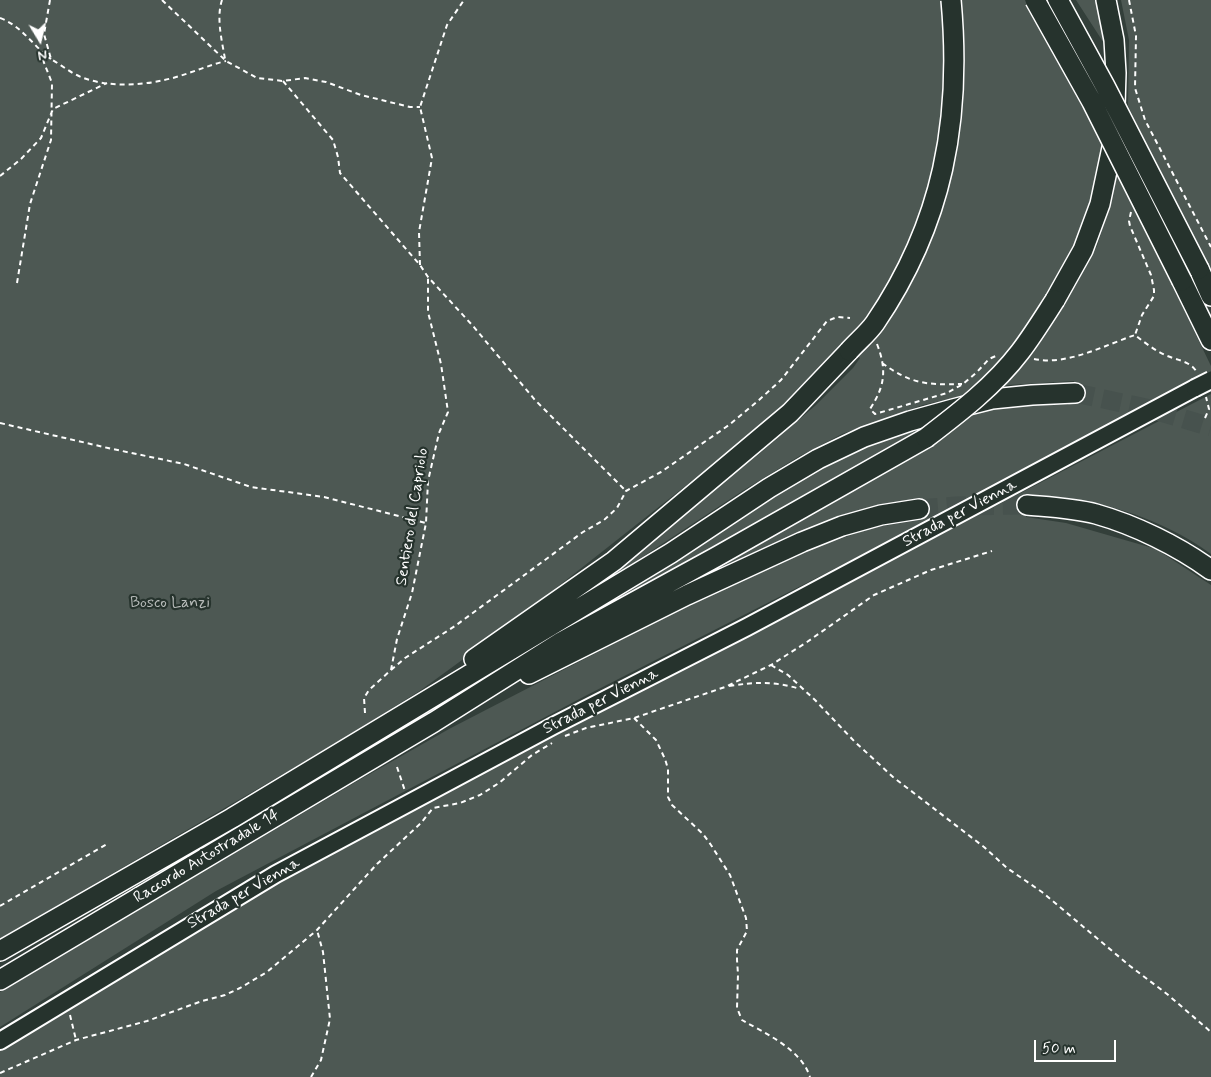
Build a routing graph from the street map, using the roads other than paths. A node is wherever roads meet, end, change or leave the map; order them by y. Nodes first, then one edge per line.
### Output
1 (951, 0) edge
2 (1035, 0) edge
3 (1058, 0) edge
4 (1106, 0) edge
5 (1211, 296) edge
6 (1211, 340) edge
7 (1202, 383) edge
8 (1075, 393) tunnel mouth
9 (1027, 505) tunnel mouth
10 (919, 509) tunnel mouth
11 (1211, 570) edge
12 (401, 716) junction
13 (434, 722) junction
14 (0, 951) edge
15 (0, 980) edge
16 (0, 1041) edge

1 - 12 highway, bridge
2 - 6 highway, bridge
3 - 5 highway, bridge
4 - 13 highway, bridge
7 - 16 main road, Strada per Vienna
8 - 12 highway
9 - 11 highway
10 - 13 highway
12 - 14 highway, Raccordo Autostradale 14
13 - 15 highway, Raccordo Autostradale 14

